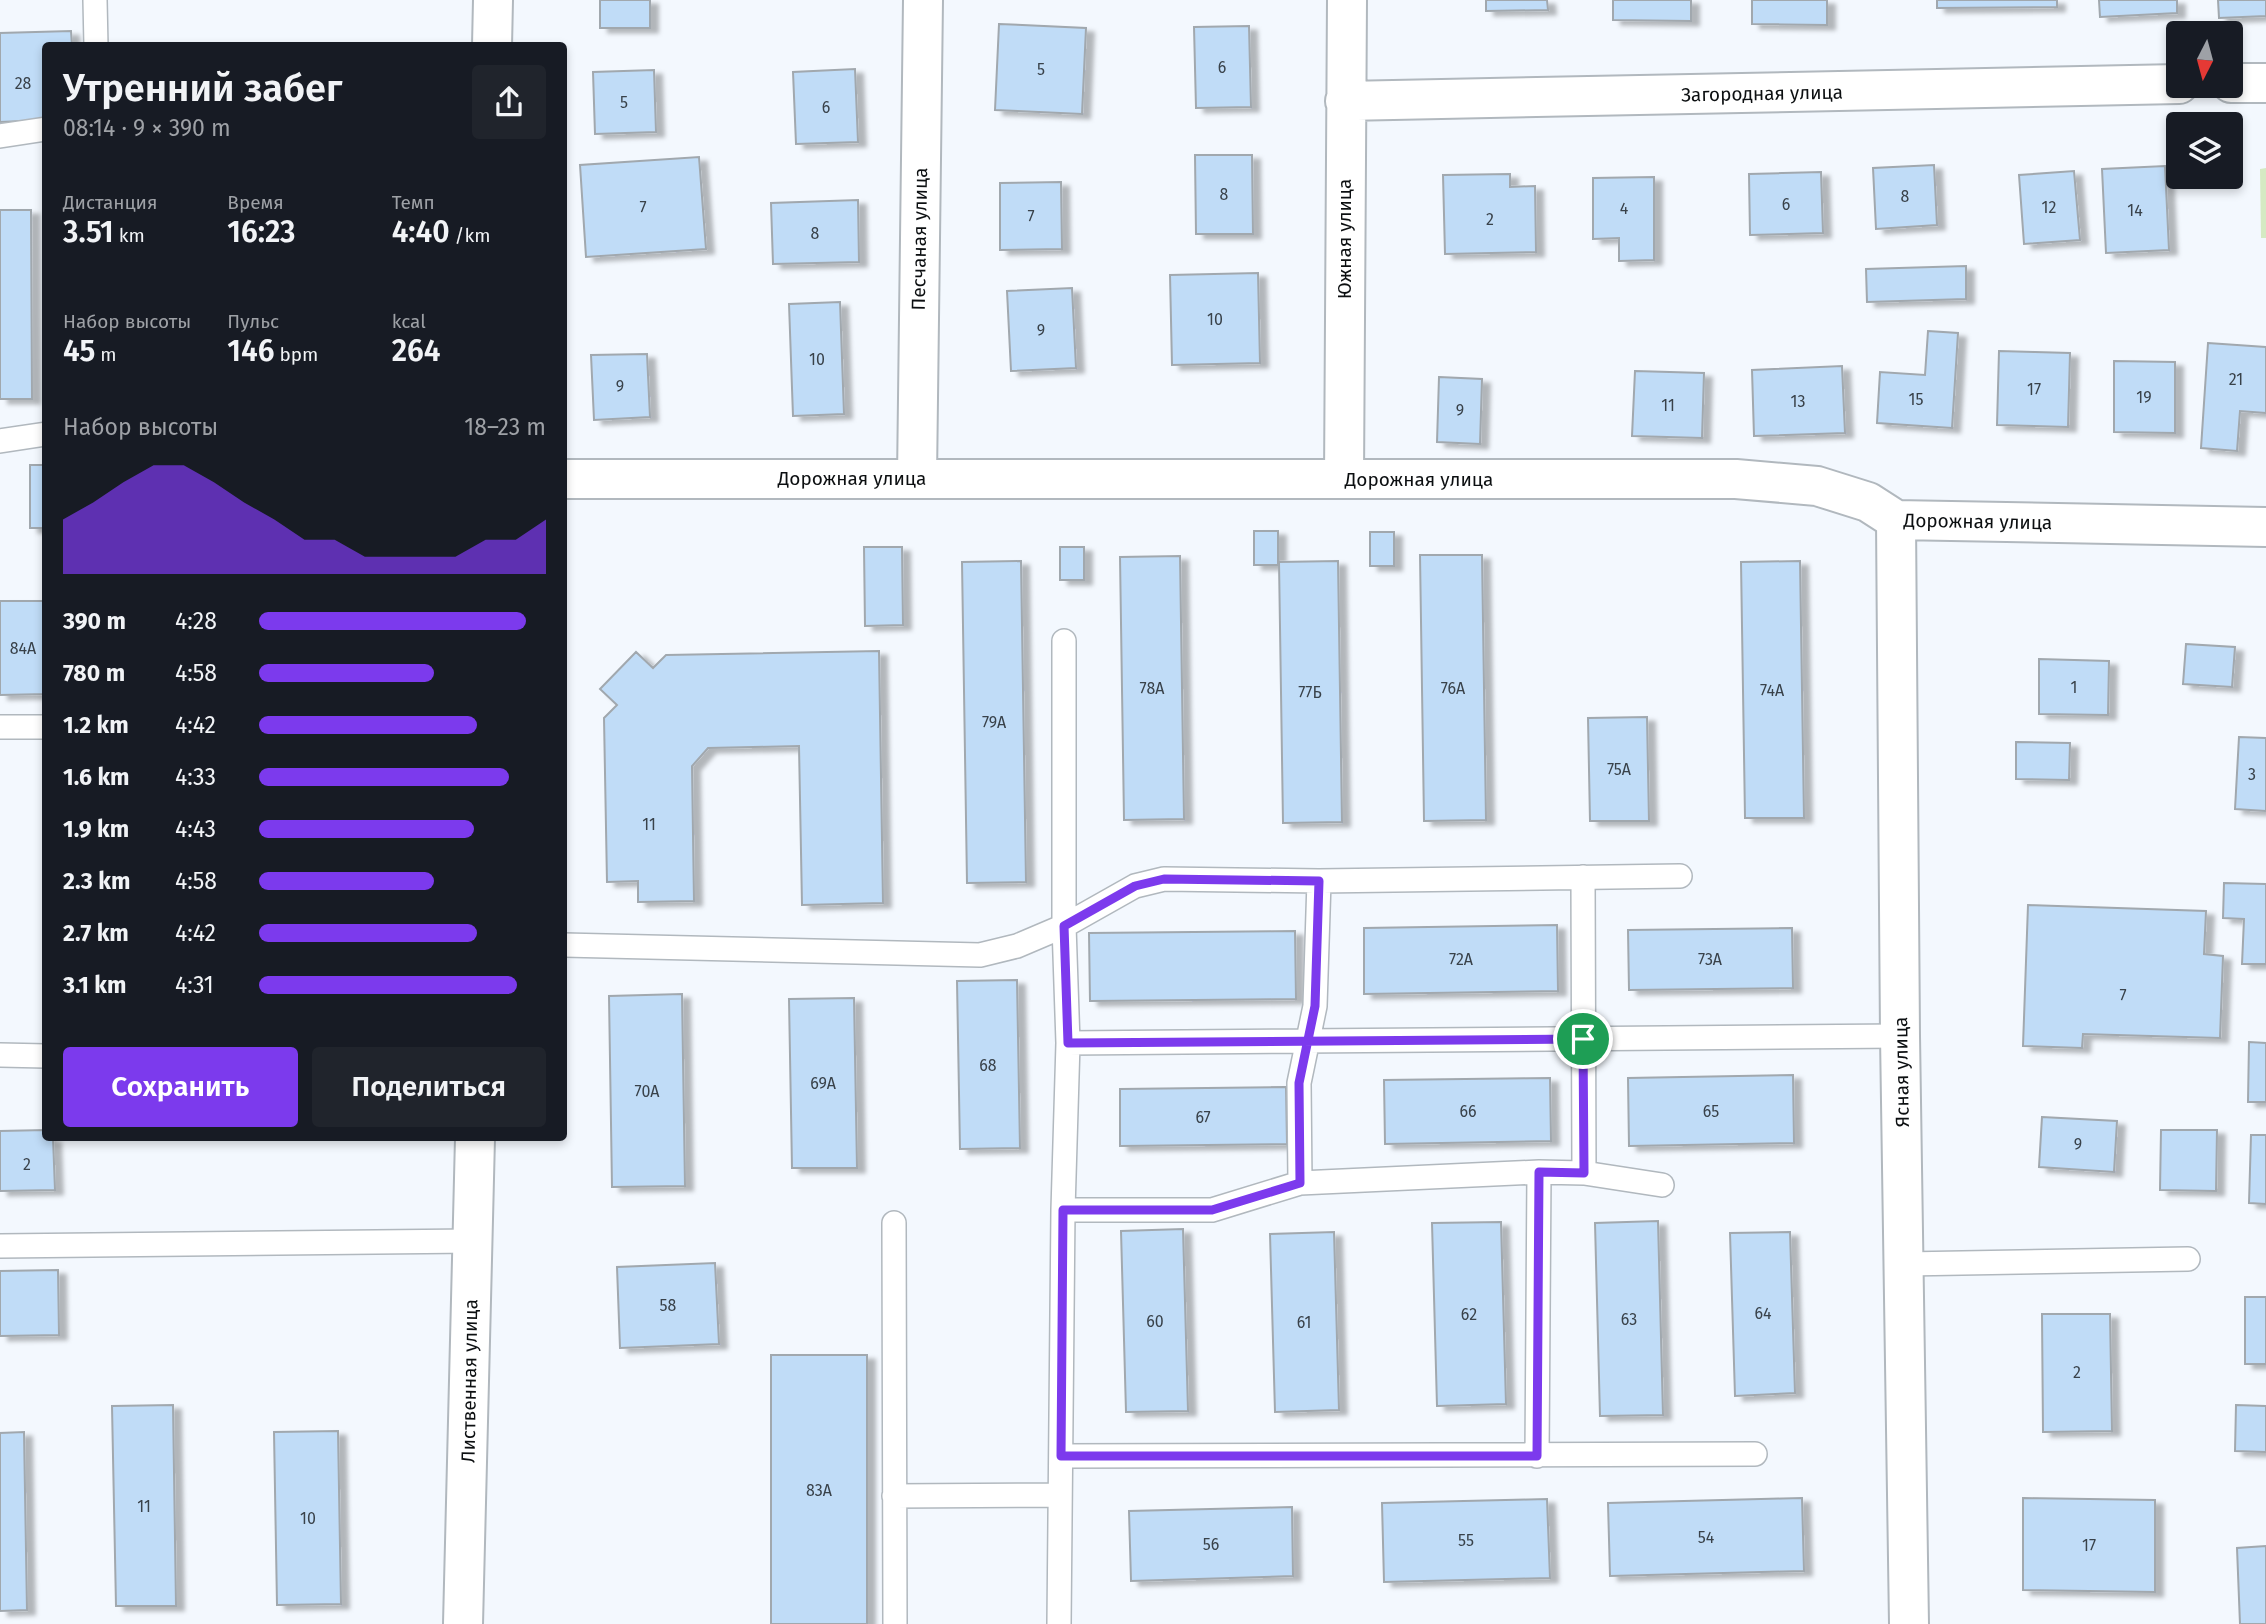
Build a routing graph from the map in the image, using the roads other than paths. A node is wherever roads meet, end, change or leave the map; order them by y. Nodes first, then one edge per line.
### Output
1 (95, 0) edge
2 (493, 0) edge
3 (922, 0) edge
4 (1347, 0) edge
5 (96, 42) edge
6 (492, 42) edge
7 (2244, 83) edge
8 (2266, 83) edge
9 (2166, 85) edge
10 (1345, 101) junction
11 (42, 130) edge
12 (0, 136) edge
13 (42, 436) edge
14 (0, 441) edge
15 (916, 478) junction
16 (567, 479) edge
17 (1344, 479) junction
18 (1896, 520) junction
19 (2266, 527) edge
20 (1064, 641) dead end
21 (0, 727) edge
22 (42, 727) edge
23 (1680, 876) dead end
24 (1583, 877) junction
25 (1319, 881) junction
26 (1064, 926) junction
27 (567, 945) edge
28 (1900, 1036) junction
29 (1583, 1039) junction
30 (1308, 1040) junction
31 (1068, 1043) junction
32 (0, 1055) edge
33 (42, 1056) edge
34 (475, 1141) edge
35 (1539, 1172) junction
36 (1584, 1173) junction
37 (1300, 1183) junction
38 (1662, 1185) dead end
39 (1063, 1210) junction
40 (894, 1223) dead end
41 (472, 1241) junction
42 (0, 1246) edge
43 (2188, 1259) dead end
44 (1905, 1264) junction
45 (1755, 1454) dead end
46 (1061, 1456) junction
47 (1537, 1456) junction
48 (1060, 1495) junction
49 (894, 1496) junction
50 (463, 1624) edge
51 (895, 1624) edge
52 (1059, 1624) edge
53 (1909, 1624) edge

1 - 5 lane
2 - 6 street
3 - 15 street, Песчаная улица
4 - 10 street, Южная улица
7 - 8 street
9 - 10 street, Загородная улица
10 - 17 street, Южная улица
11 - 12 lane
13 - 14 lane
15 - 16 street, Дорожная улица
15 - 17 street, Дорожная улица
17 - 18 street, Дорожная улица
18 - 19 street, Дорожная улица
18 - 28 street, Ясная улица
20 - 26 lane
21 - 22 lane
23 - 24 lane
24 - 25 lane
24 - 29 lane
25 - 26 lane
25 - 30 lane
26 - 27 lane
26 - 31 lane
28 - 29 lane
28 - 44 street, Ясная улица
29 - 30 lane
29 - 36 lane
30 - 31 lane
30 - 37 lane
31 - 39 lane
32 - 33 lane
34 - 41 street, Лиственная улица
35 - 36 lane
35 - 37 lane
35 - 47 lane
36 - 38 lane
37 - 39 lane
39 - 46 lane
40 - 49 lane
41 - 42 lane
41 - 50 street, Лиственная улица
43 - 44 lane
44 - 53 street, Ясная улица
45 - 47 lane
46 - 47 lane
46 - 48 lane
48 - 49 lane
48 - 52 lane
49 - 51 lane

